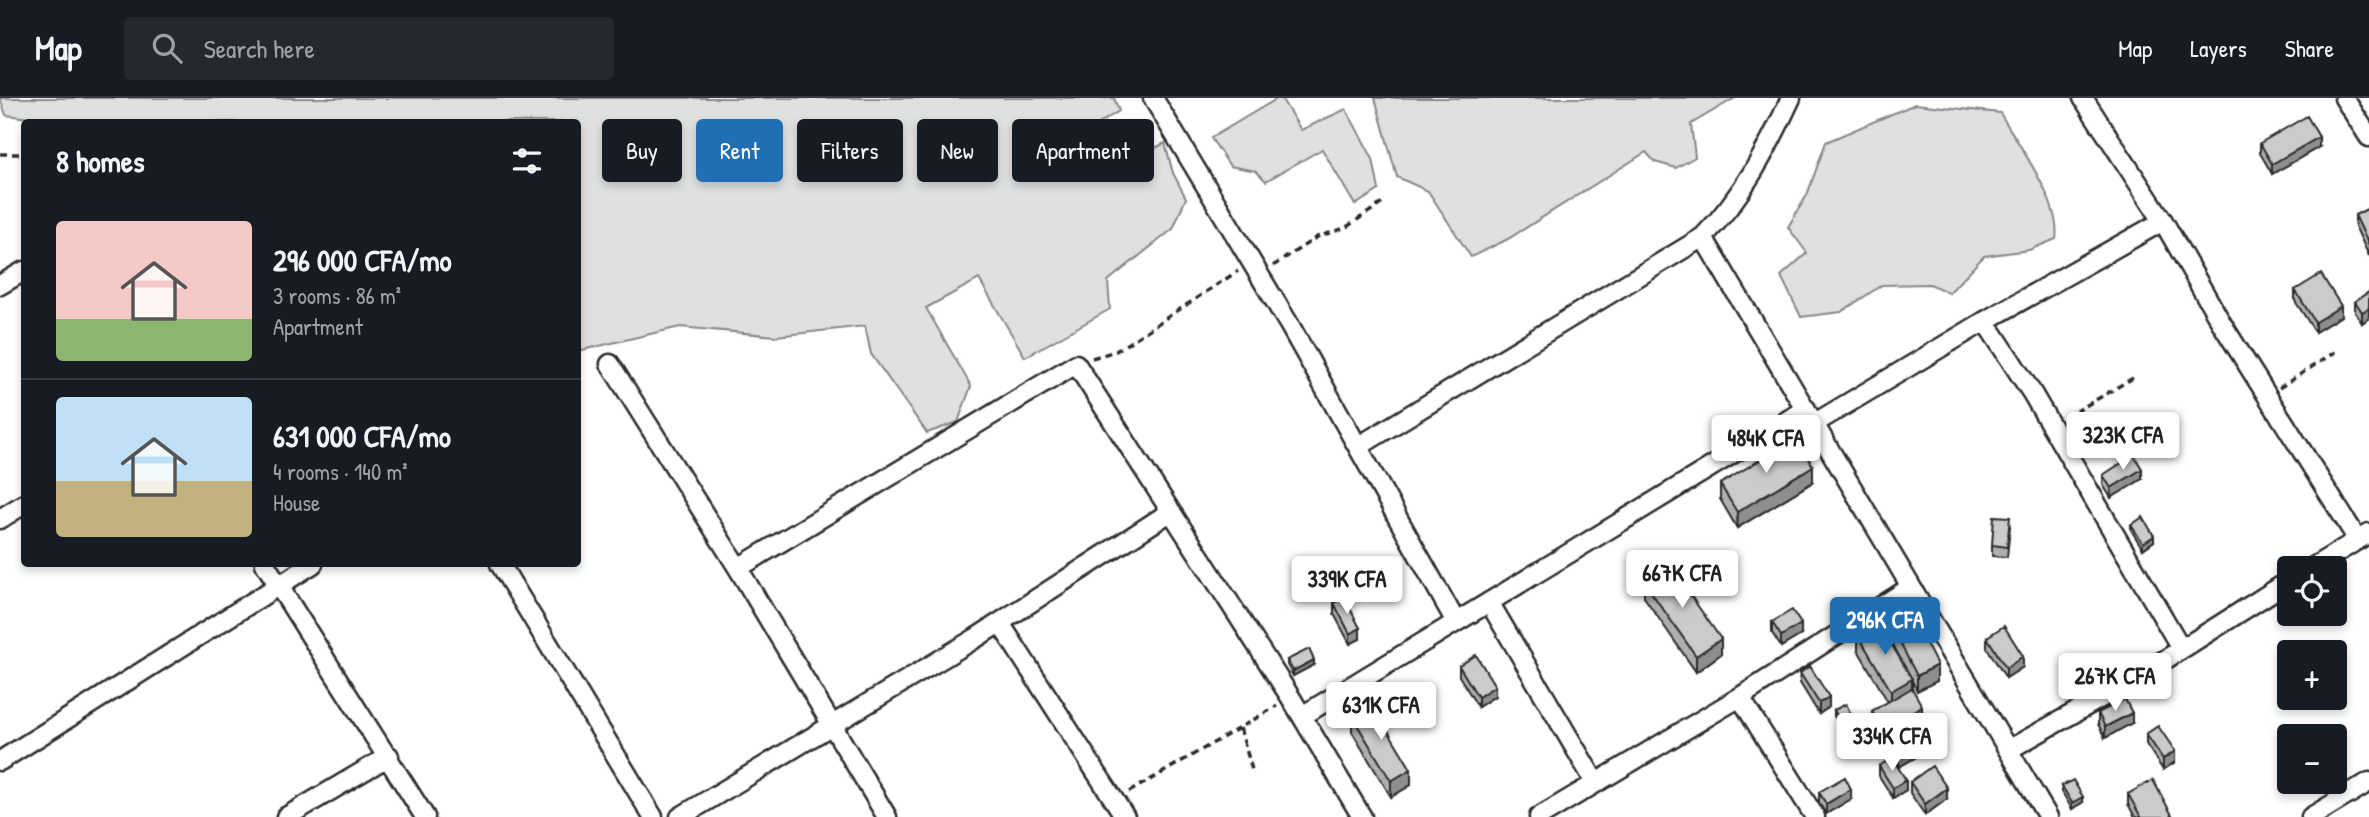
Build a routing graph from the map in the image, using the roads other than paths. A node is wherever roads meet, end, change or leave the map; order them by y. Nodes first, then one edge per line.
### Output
1 (1153, 98) edge
2 (1791, 98) edge
3 (2083, 98) edge
4 (2344, 98) edge
5 (2369, 137) edge
6 (2163, 221) junction
7 (1703, 237) junction
8 (21, 273) edge
9 (0, 285) edge
10 (1985, 321) junction
11 (610, 364) dead end
12 (1811, 416) junction
13 (1359, 446) junction
14 (21, 506) edge
15 (1170, 512) junction
16 (0, 519) edge
17 (2363, 537) edge
18 (2332, 556) edge
19 (267, 567) edge
20 (308, 567) edge
21 (502, 567) edge
22 (738, 568) junction
23 (279, 584) junction
24 (1911, 587) junction
25 (2277, 588) edge
26 (1489, 602) junction
27 (1456, 622) junction
28 (1000, 623) junction
29 (2181, 648) junction
30 (1741, 697) junction
31 (1302, 716) junction
32 (832, 725) junction
33 (2008, 750) junction
34 (389, 756) junction
35 (0, 761) edge
36 (1595, 782) junction
37 (2369, 782) edge
38 (286, 817) edge
39 (425, 817) edge
40 (653, 817) edge
41 (680, 817) edge
42 (887, 817) edge
43 (1125, 817) edge
44 (1362, 817) edge
45 (1539, 817) edge
46 (1815, 817) edge
47 (2048, 817) edge
48 (2311, 817) edge

1 - 13 street
2 - 7 street
3 - 6 street
4 - 5 street
6 - 10 street
6 - 17 street
7 - 12 street
7 - 13 street
8 - 9 street
10 - 12 street
10 - 29 street
11 - 22 street
12 - 24 street
12 - 26 street
13 - 27 street
14 - 16 street
15 - 22 street
15 - 28 street
15 - 31 street
17 - 18 street
19 - 23 street
20 - 23 street
21 - 40 street
22 - 32 street
23 - 34 street
23 - 35 street
24 - 30 street
24 - 33 street
25 - 29 street
26 - 27 street
26 - 36 street
27 - 31 street
28 - 32 street
28 - 43 street
29 - 33 street
30 - 36 street
30 - 46 street
31 - 44 street
32 - 41 street
32 - 42 street
33 - 47 street
34 - 38 street
34 - 39 street
36 - 45 street
37 - 48 street

